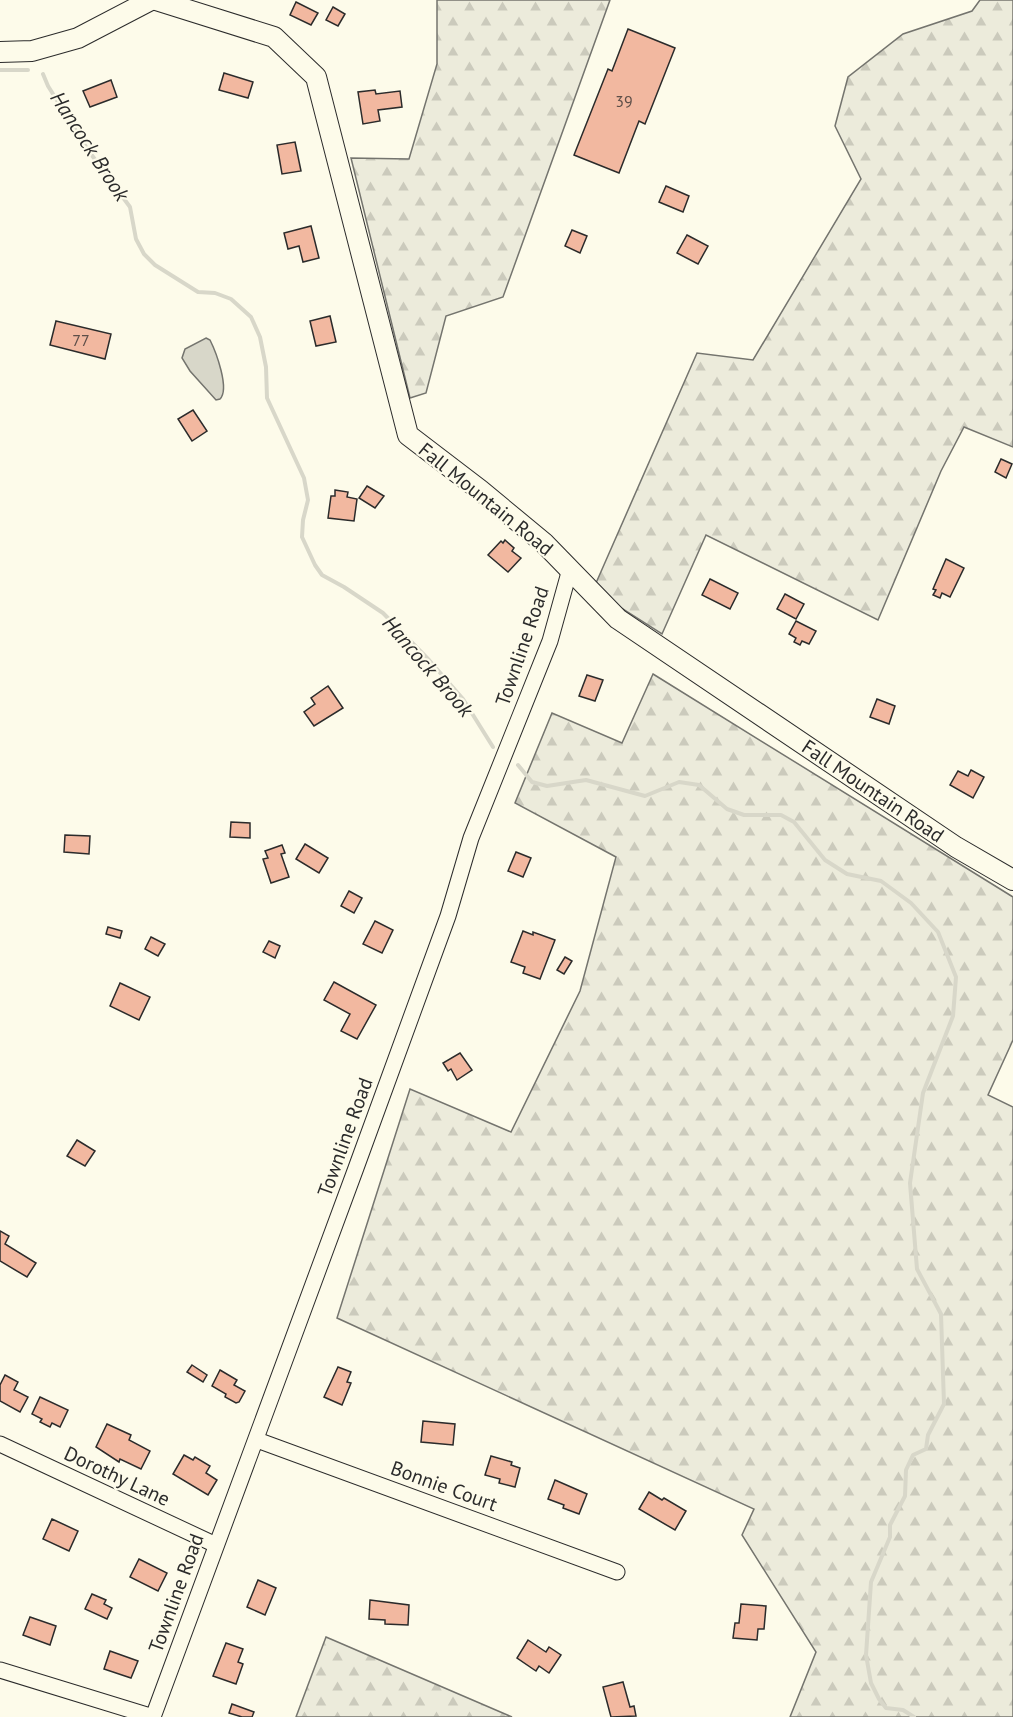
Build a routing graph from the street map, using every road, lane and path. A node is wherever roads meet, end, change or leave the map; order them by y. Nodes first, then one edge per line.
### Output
1 (151, 0) edge
2 (156, 0) edge
3 (0, 52) edge
4 (570, 569) junction
5 (1013, 879) edge
6 (257, 1440) junction
7 (0, 1444) edge
8 (216, 1545) junction
9 (617, 1572) dead end
10 (0, 1670) edge
11 (153, 1717) edge

1 - 3 main road
2 - 4 main road, Fall Mountain Road
4 - 5 main road, Fall Mountain Road
4 - 6 street, Townline Road
6 - 8 street, Townline Road
6 - 9 street, Bonnie Court
7 - 8 street, Dorothy Lane
8 - 11 street, Townline Road
10 - 11 street

